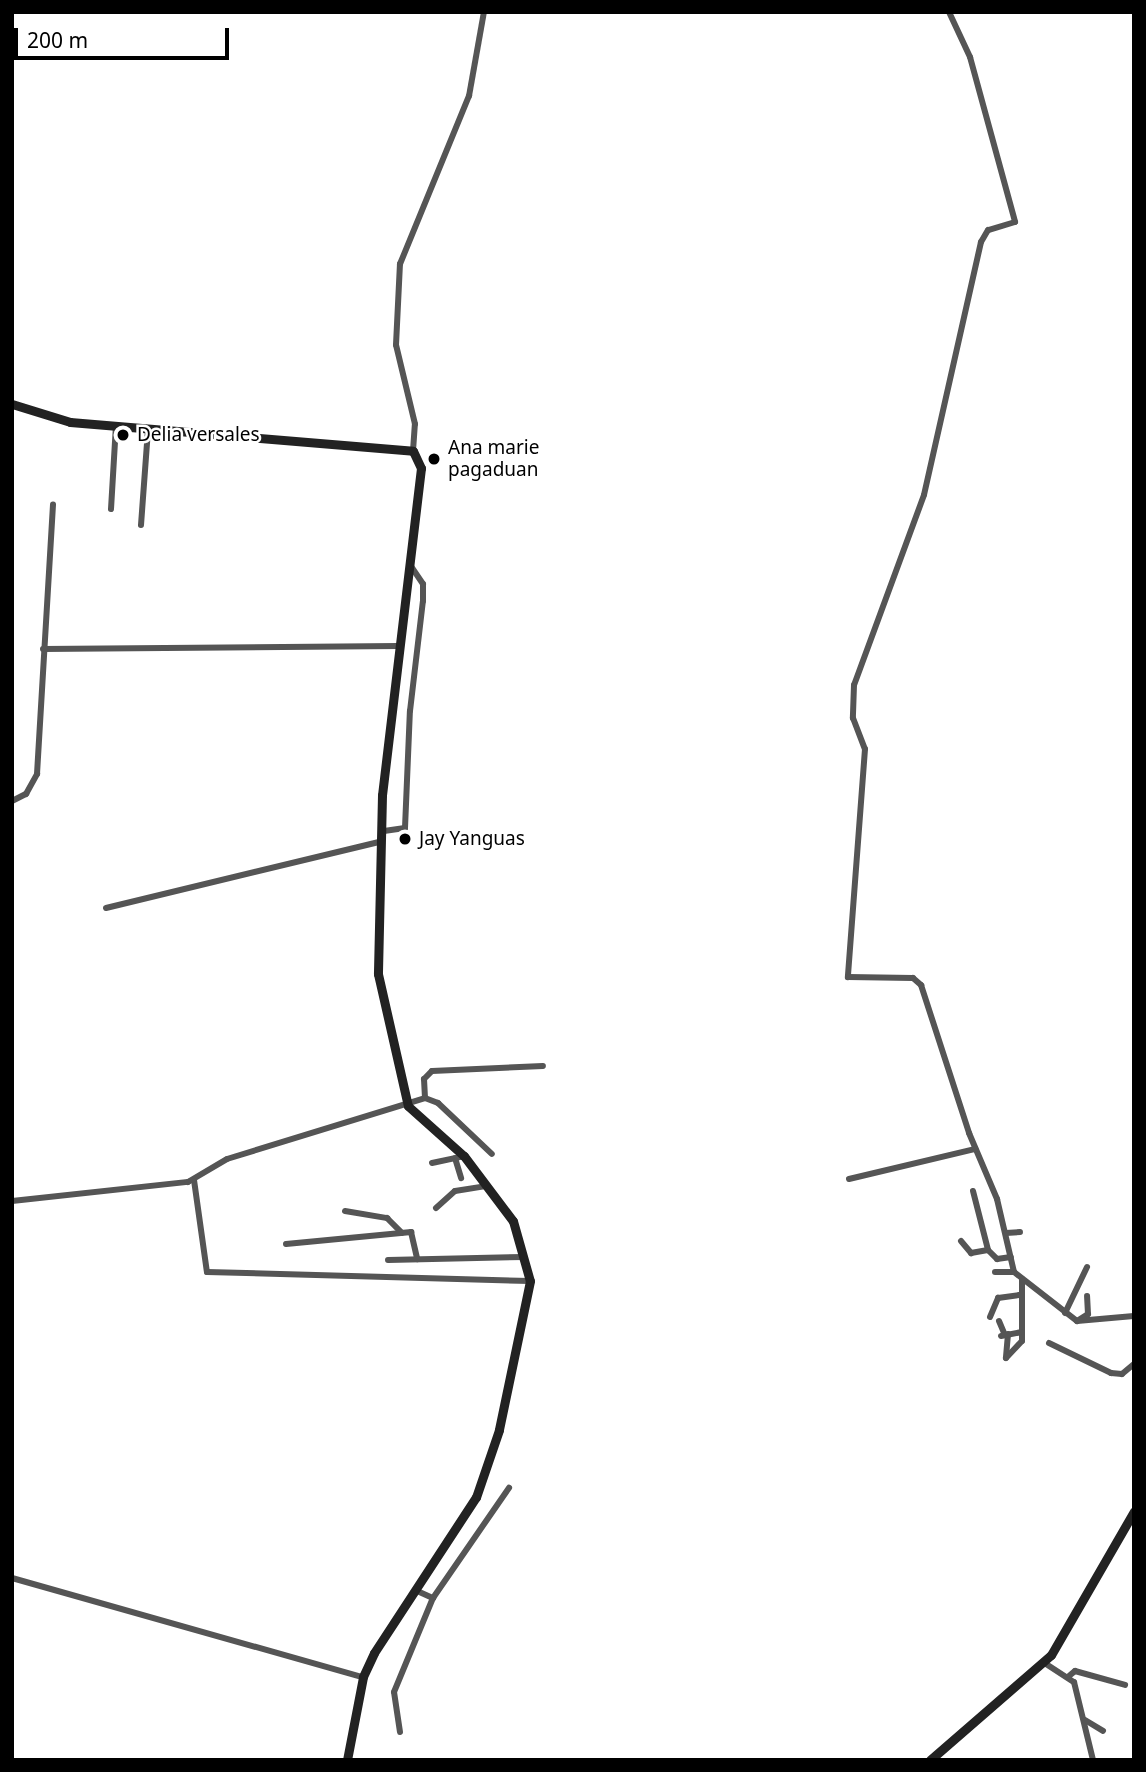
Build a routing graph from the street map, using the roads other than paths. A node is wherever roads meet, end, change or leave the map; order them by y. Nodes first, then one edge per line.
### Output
1 (484, 12) edge
2 (949, 12) edge
3 (12, 404) edge
4 (116, 426) junction
5 (148, 429) junction
6 (413, 451) junction
7 (54, 504) dead end
8 (111, 509) dead end
9 (141, 525) dead end
10 (410, 565) junction
11 (398, 646) junction
12 (43, 649) junction
13 (12, 801) edge
14 (384, 836) junction
15 (106, 908) dead end
16 (543, 1066) dead end
17 (425, 1098) junction
18 (408, 1106) junction
19 (975, 1149) junction
20 (492, 1154) dead end
21 (459, 1157) junction
22 (432, 1163) dead end
23 (461, 1178) dead end
24 (849, 1179) dead end
25 (194, 1180) junction
26 (486, 1186) junction
27 (973, 1191) dead end
28 (12, 1201) edge
29 (436, 1208) dead end
30 (345, 1211) dead end
31 (1020, 1232) dead end
32 (402, 1233) junction
33 (1006, 1233) junction
34 (961, 1241) dead end
35 (286, 1244) dead end
36 (988, 1250) junction
37 (524, 1257) junction
38 (1011, 1257) junction
39 (417, 1259) junction
40 (388, 1260) dead end
41 (1087, 1267) dead end
42 (995, 1272) dead end
43 (1014, 1272) junction
44 (1021, 1279) junction
45 (530, 1281) junction
46 (1019, 1295) junction
47 (1087, 1296) dead end
48 (1065, 1313) junction
49 (1134, 1316) edge
50 (990, 1317) dead end
51 (999, 1321) dead end
52 (1077, 1321) junction
53 (1021, 1332) junction
54 (1005, 1335) junction
55 (1049, 1343) dead end
56 (1134, 1364) edge
57 (509, 1488) dead end
58 (1134, 1511) edge
59 (12, 1578) edge
60 (416, 1590) junction
61 (432, 1598) junction
62 (1043, 1661) junction
63 (1069, 1675) junction
64 (363, 1677) junction
65 (1125, 1685) dead end
66 (1085, 1720) junction
67 (1103, 1731) dead end
68 (400, 1732) dead end
69 (347, 1760) edge
70 (930, 1760) edge
71 (1093, 1760) edge

1 - 6 street
2 - 19 street
3 - 4 street
4 - 5 street
4 - 8 street
5 - 6 street
5 - 9 street
6 - 10 street
7 - 12 street
10 - 11 street
10 - 14 street
11 - 12 street
11 - 14 street
12 - 13 street
14 - 15 street
14 - 18 street
16 - 17 street
17 - 18 street
17 - 20 street
18 - 21 street
18 - 25 street
19 - 24 street
19 - 33 street
21 - 22 street
21 - 23 street
21 - 26 street
25 - 28 street
25 - 45 street
26 - 29 street
26 - 37 street
27 - 36 street
30 - 32 street
31 - 33 street
32 - 35 street
32 - 39 street
33 - 38 street
34 - 36 street
36 - 38 street
37 - 39 street
37 - 45 street
38 - 43 street
39 - 40 street
41 - 48 street
42 - 43 street
43 - 44 street
44 - 46 street
44 - 48 street
45 - 60 street
46 - 50 street
46 - 53 street
47 - 52 street
48 - 52 street
49 - 52 street
51 - 54 street
53 - 54 street
53 - 54 street
55 - 56 street
57 - 61 street
58 - 62 street
59 - 64 street
60 - 61 street
60 - 64 street
61 - 68 street
62 - 63 street
62 - 70 street
63 - 65 street
63 - 66 street
64 - 69 street
66 - 67 street
66 - 71 street

